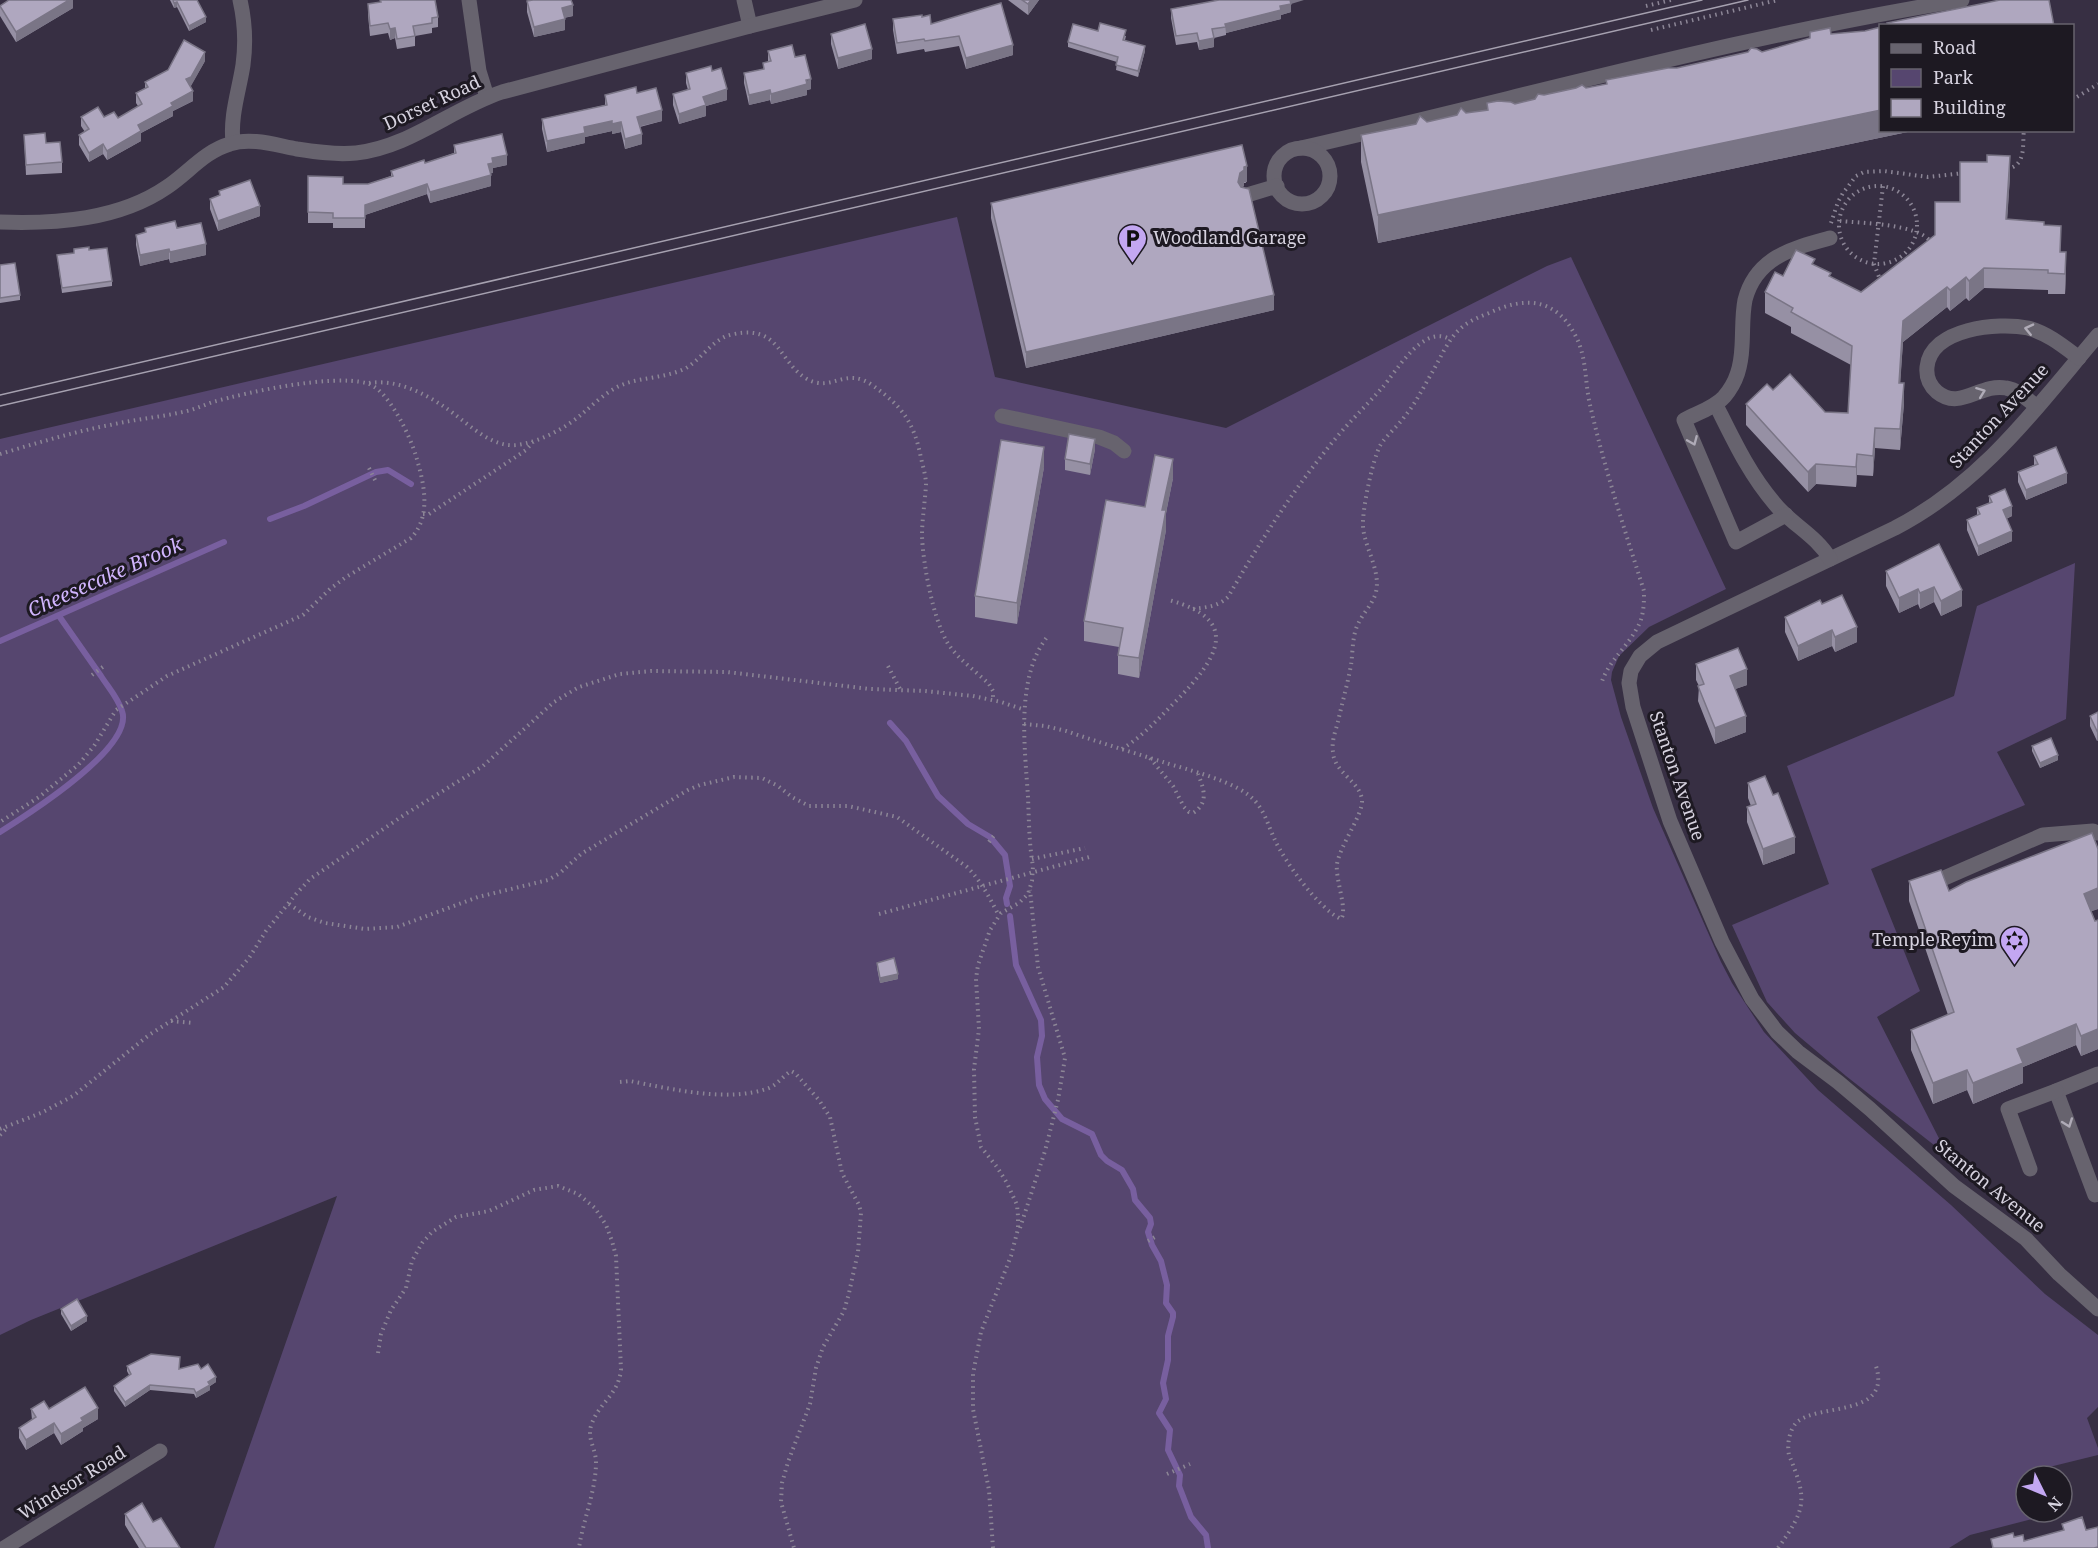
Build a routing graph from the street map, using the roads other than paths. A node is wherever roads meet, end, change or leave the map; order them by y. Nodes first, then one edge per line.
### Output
1 (240, 0) edge
2 (469, 0) edge
3 (744, 0) edge
4 (855, 0) edge
5 (1962, 0) edge
6 (1848, 20) junction
7 (750, 26) junction
8 (1784, 35) junction
9 (1840, 37) edge
10 (1795, 47) edge
11 (487, 98) junction
12 (233, 142) junction
13 (1301, 148) junction
14 (1277, 186) junction
15 (1247, 195) edge
16 (0, 222) edge
17 (1830, 238) road end
18 (2098, 335) edge
19 (2079, 358) junction
20 (1716, 405) junction
21 (2037, 407) junction
22 (1002, 416) dead end
23 (1125, 451) dead end
24 (1786, 515) junction
25 (1830, 559) junction
26 (2098, 833) edge
27 (1924, 887) edge
28 (2098, 1074) edge
29 (2056, 1090) junction
30 (2030, 1169) dead end
31 (2098, 1194) edge
32 (2098, 1309) edge
33 (160, 1451) dead end
34 (4, 1548) edge

1 - 12 street
2 - 11 street
3 - 7 street
4 - 7 street, Dorset Road
5 - 6 street
6 - 8 street
6 - 9 street
7 - 11 street, Dorset Road
8 - 10 street
8 - 13 street
11 - 12 street, Dorset Road
12 - 16 street, Dorset Road
13 - 14 street
13 - 14 street
14 - 15 street
17 - 20 street
18 - 19 street, Stanton Avenue
19 - 21 street, Stanton Avenue
19 -> 21 street
20 - 24 street
20 -> 24 street
21 - 25 street, Stanton Avenue
22 - 23 street
24 - 25 street
25 - 32 street, Stanton Avenue
26 - 27 street
28 - 29 street
29 - 30 street
29 -> 31 street
33 - 34 street, Windsor Road

